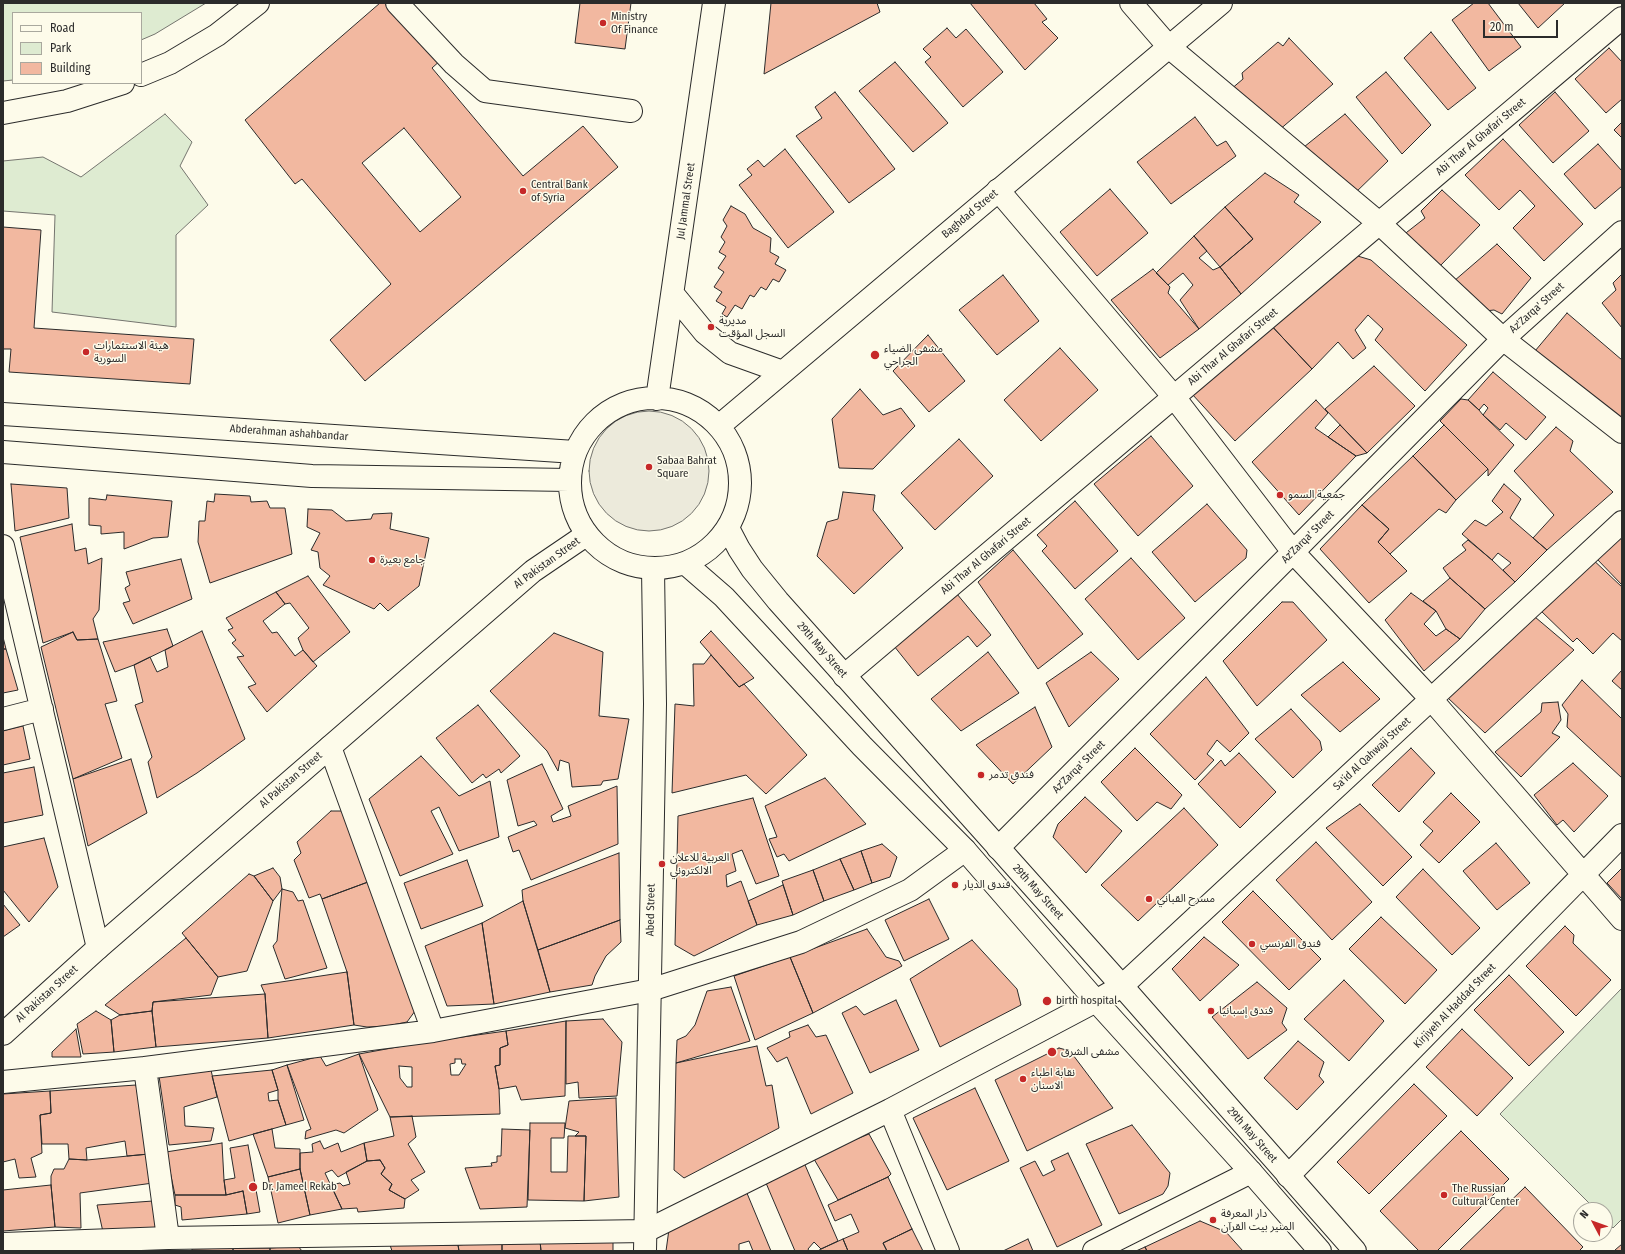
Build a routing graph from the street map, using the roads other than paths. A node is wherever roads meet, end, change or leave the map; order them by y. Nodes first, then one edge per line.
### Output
1 (258, 3) edge
2 (397, 3) edge
3 (714, 3) edge
4 (1131, 3) edge
5 (1221, 3) edge
6 (1622, 18) edge
7 (1169, 47) junction
8 (142, 75) edge
9 (120, 84) edge
10 (631, 111) dead end
11 (3, 113) edge
12 (998, 190) junction
13 (1379, 223) junction
14 (1622, 232) edge
15 (673, 294) junction
16 (1503, 339) junction
17 (783, 372) junction
18 (1174, 397) junction
19 (657, 399) junction
20 (3, 414) edge
21 (719, 426) junction
22 (1622, 432) edge
23 (3, 452) edge
24 (575, 452) junction
25 (569, 480) junction
26 (1622, 522) edge
27 (728, 528) junction
28 (586, 535) junction
29 (3, 546) edge
30 (1294, 552) junction
31 (686, 564) junction
32 (652, 569) junction
33 (7, 583) edge
34 (844, 676) junction
35 (1431, 699) junction
36 (42, 709) junction
37 (3, 719) edge
38 (330, 747) junction
39 (1622, 835) edge
40 (998, 848) junction
41 (965, 850) junction
42 (1583, 875) junction
43 (1622, 919) edge
44 (98, 948) junction
45 (1122, 986) junction
46 (650, 990) junction
47 (1096, 1001) junction
48 (433, 1031) junction
49 (3, 1034) edge
50 (145, 1068) junction
51 (3, 1082) edge
52 (890, 1110) junction
53 (1251, 1172) junction
54 (1288, 1176) junction
55 (168, 1238) junction
56 (645, 1241) edge
57 (3, 1244) edge
58 (948, 1251) edge
59 (1094, 1251) edge
60 (1320, 1251) edge
61 (1355, 1251) edge

1 - 8 street
2 - 10 street
3 - 15 street, Jul Jammal Street
4 - 7 street
5 - 7 street, Baghdad Street
6 - 13 street, Abi Thar Al Ghafari Street
7 - 12 street, Baghdad Street
7 - 13 street
9 - 11 street
12 - 17 street, Baghdad Street
12 - 18 street
13 - 16 street
13 - 18 street, Abi Thar Al Ghafari Street
14 - 16 street, Az'Zarqa' Street
15 - 17 street
15 - 19 street, Jul Jammal Street
16 - 22 street
16 - 30 street, Az'Zarqa' Street
17 - 21 street, Baghdad Street
18 - 30 street
18 - 34 street, Abi Thar Al Ghafari Street
19 - 21 street
19 - 24 street
20 - 24 street, Abderahman ashahbandar
21 - 27 street
23 - 25 street
24 - 25 street
25 - 28 street
26 - 35 street, Sa'id Al Qahwaji Street
27 - 31 street
27 - 34 street, 29th May Street
28 - 32 street
28 - 38 street, Al Pakistan Street
29 - 33 street
30 - 35 street
30 - 40 street, Az'Zarqa' Street
31 - 32 street
31 - 41 street
32 - 46 street, Abed Street
33 - 36 street
34 - 40 street, 29th May Street
35 - 42 street
35 - 45 street, Sa'id Al Qahwaji Street
36 - 37 street
36 - 44 street
38 - 44 street, Al Pakistan Street
38 - 48 street
39 - 42 street, Kirjiyeh Al Haddad Street
40 - 45 street, 29th May Street
41 - 46 street
41 - 47 street
42 - 43 street
42 - 54 street, Kirjiyeh Al Haddad Street
44 - 49 street, Al Pakistan Street
45 - 47 street, Sa'id Al Qahwaji Street
45 - 54 street, 29th May Street
46 - 48 street
46 - 56 street, Abed Street
47 - 52 street, Sa'id Al Qahwaji Street
47 - 53 street
48 - 50 street
50 - 51 street
50 - 55 street
52 - 56 street, Sa'id Al Qahwaji Street
52 - 58 street
53 - 59 street
53 - 60 street
54 - 61 street, 29th May Street
55 - 56 street
55 - 57 street

